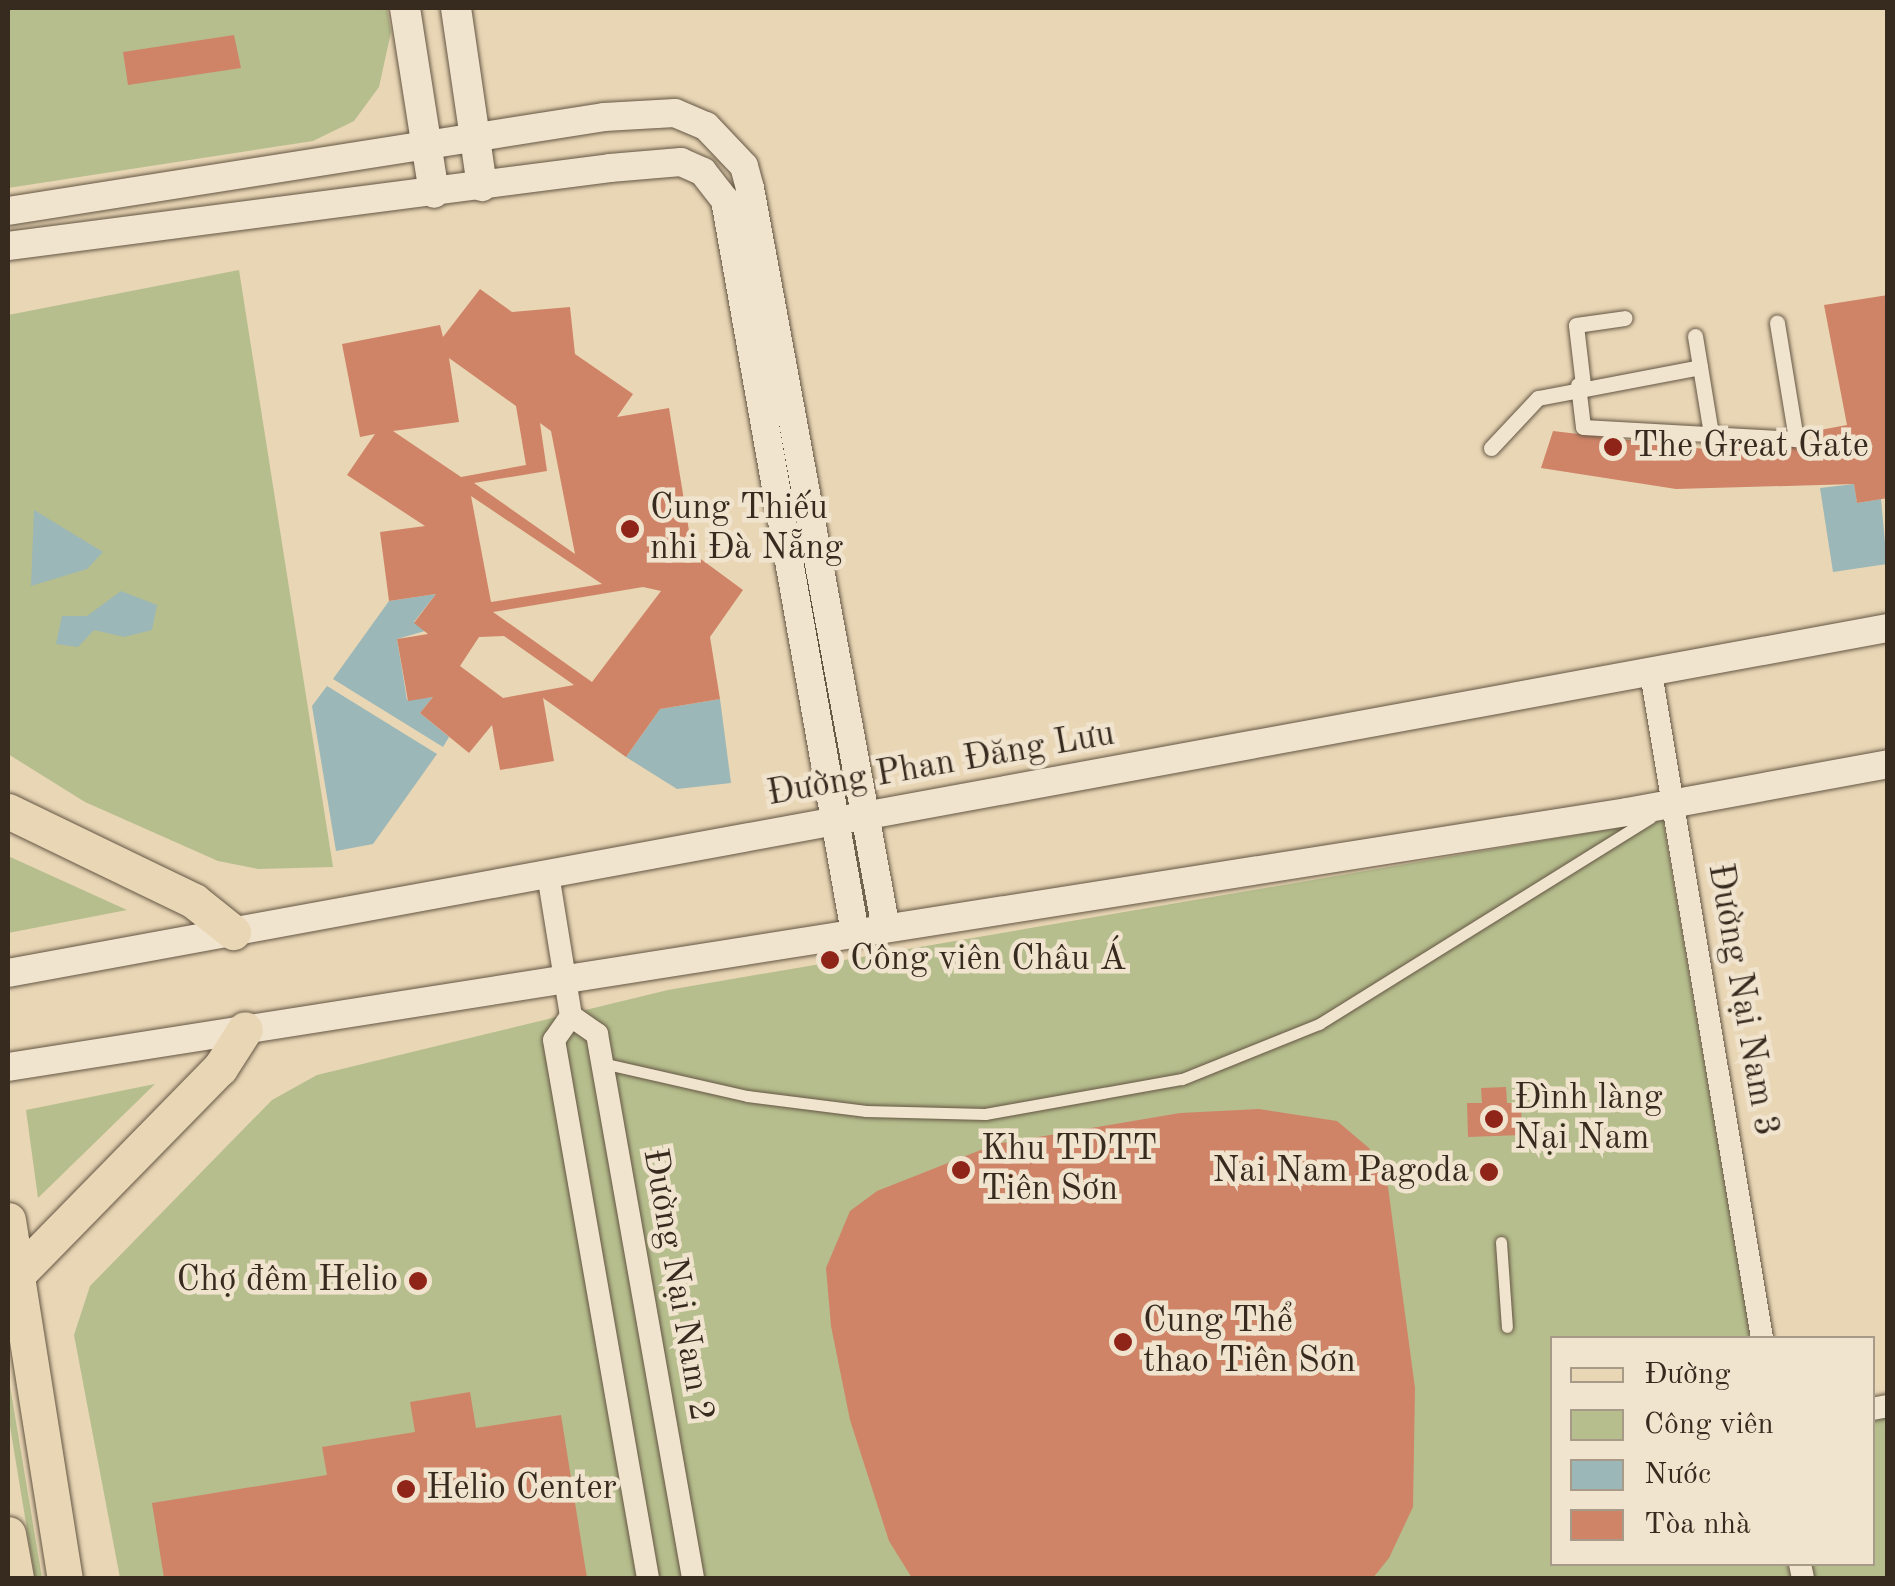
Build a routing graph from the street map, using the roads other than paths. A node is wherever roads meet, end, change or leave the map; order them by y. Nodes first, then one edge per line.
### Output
1 (406, 8) edge
2 (456, 8) edge
3 (474, 136) junction
4 (426, 143) junction
5 (482, 186) junction
6 (434, 193) junction
7 (8, 211) edge
8 (8, 246) edge
9 (1625, 318) dead end
10 (1777, 323) dead end
11 (1696, 336) dead end
12 (1700, 367) junction
13 (1580, 385) junction
14 (1712, 440) junction
15 (1491, 448) dead end
16 (1888, 628) edge
17 (1651, 673) junction
18 (1888, 764) edge
19 (1673, 804) junction
20 (8, 811) edge
21 (852, 819) junction
22 (548, 874) junction
23 (886, 929) junction
24 (233, 932) junction
25 (855, 934) junction
26 (8, 973) edge
27 (566, 979) junction
28 (571, 1016) junction
29 (244, 1030) junction
30 (602, 1062) junction
31 (8, 1067) edge
32 (8, 1220) edge
33 (1501, 1242) dead end
34 (17, 1275) junction
35 (1507, 1327) dead end
36 (1762, 1336) edge
37 (8, 1534) edge
38 (16, 1578) edge
39 (65, 1578) edge
40 (648, 1578) edge
41 (693, 1578) edge

1 - 4 main road
2 - 3 main road
3 - 4 street
3 - 5 main road
3 - 21 street
4 - 6 main road
4 - 7 street
5 - 6 street
5 - 21 street
6 - 8 street
9 - 13 street
10 - 14 street
11 - 12 street
12 - 13 street
12 - 14 street
13 - 14 street
13 - 15 street
16 - 17 street, Đường Phan Đăng Lưu
17 - 19 street, Đường Nại Nam 3
17 - 21 street, Đường Phan Đăng Lưu
18 - 19 street
19 - 23 street
19 - 30 lane
19 - 36 street, Đường Nại Nam 3
20 - 24 main road
21 - 22 street, Đường Phan Đăng Lưu
21 - 23 street
21 - 25 street
22 - 24 street, Đường Phan Đăng Lưu
22 - 27 street
23 - 25 street
24 - 26 street, Đường Phan Đăng Lưu
25 - 27 street
27 - 28 street
27 - 29 street
28 - 30 street, Đường Nại Nam 2
28 - 40 street
29 - 31 street
29 - 34 main road
30 - 41 street, Đường Nại Nam 2
32 - 34 main road
33 - 35 lane
34 - 39 main road
37 - 38 main road

